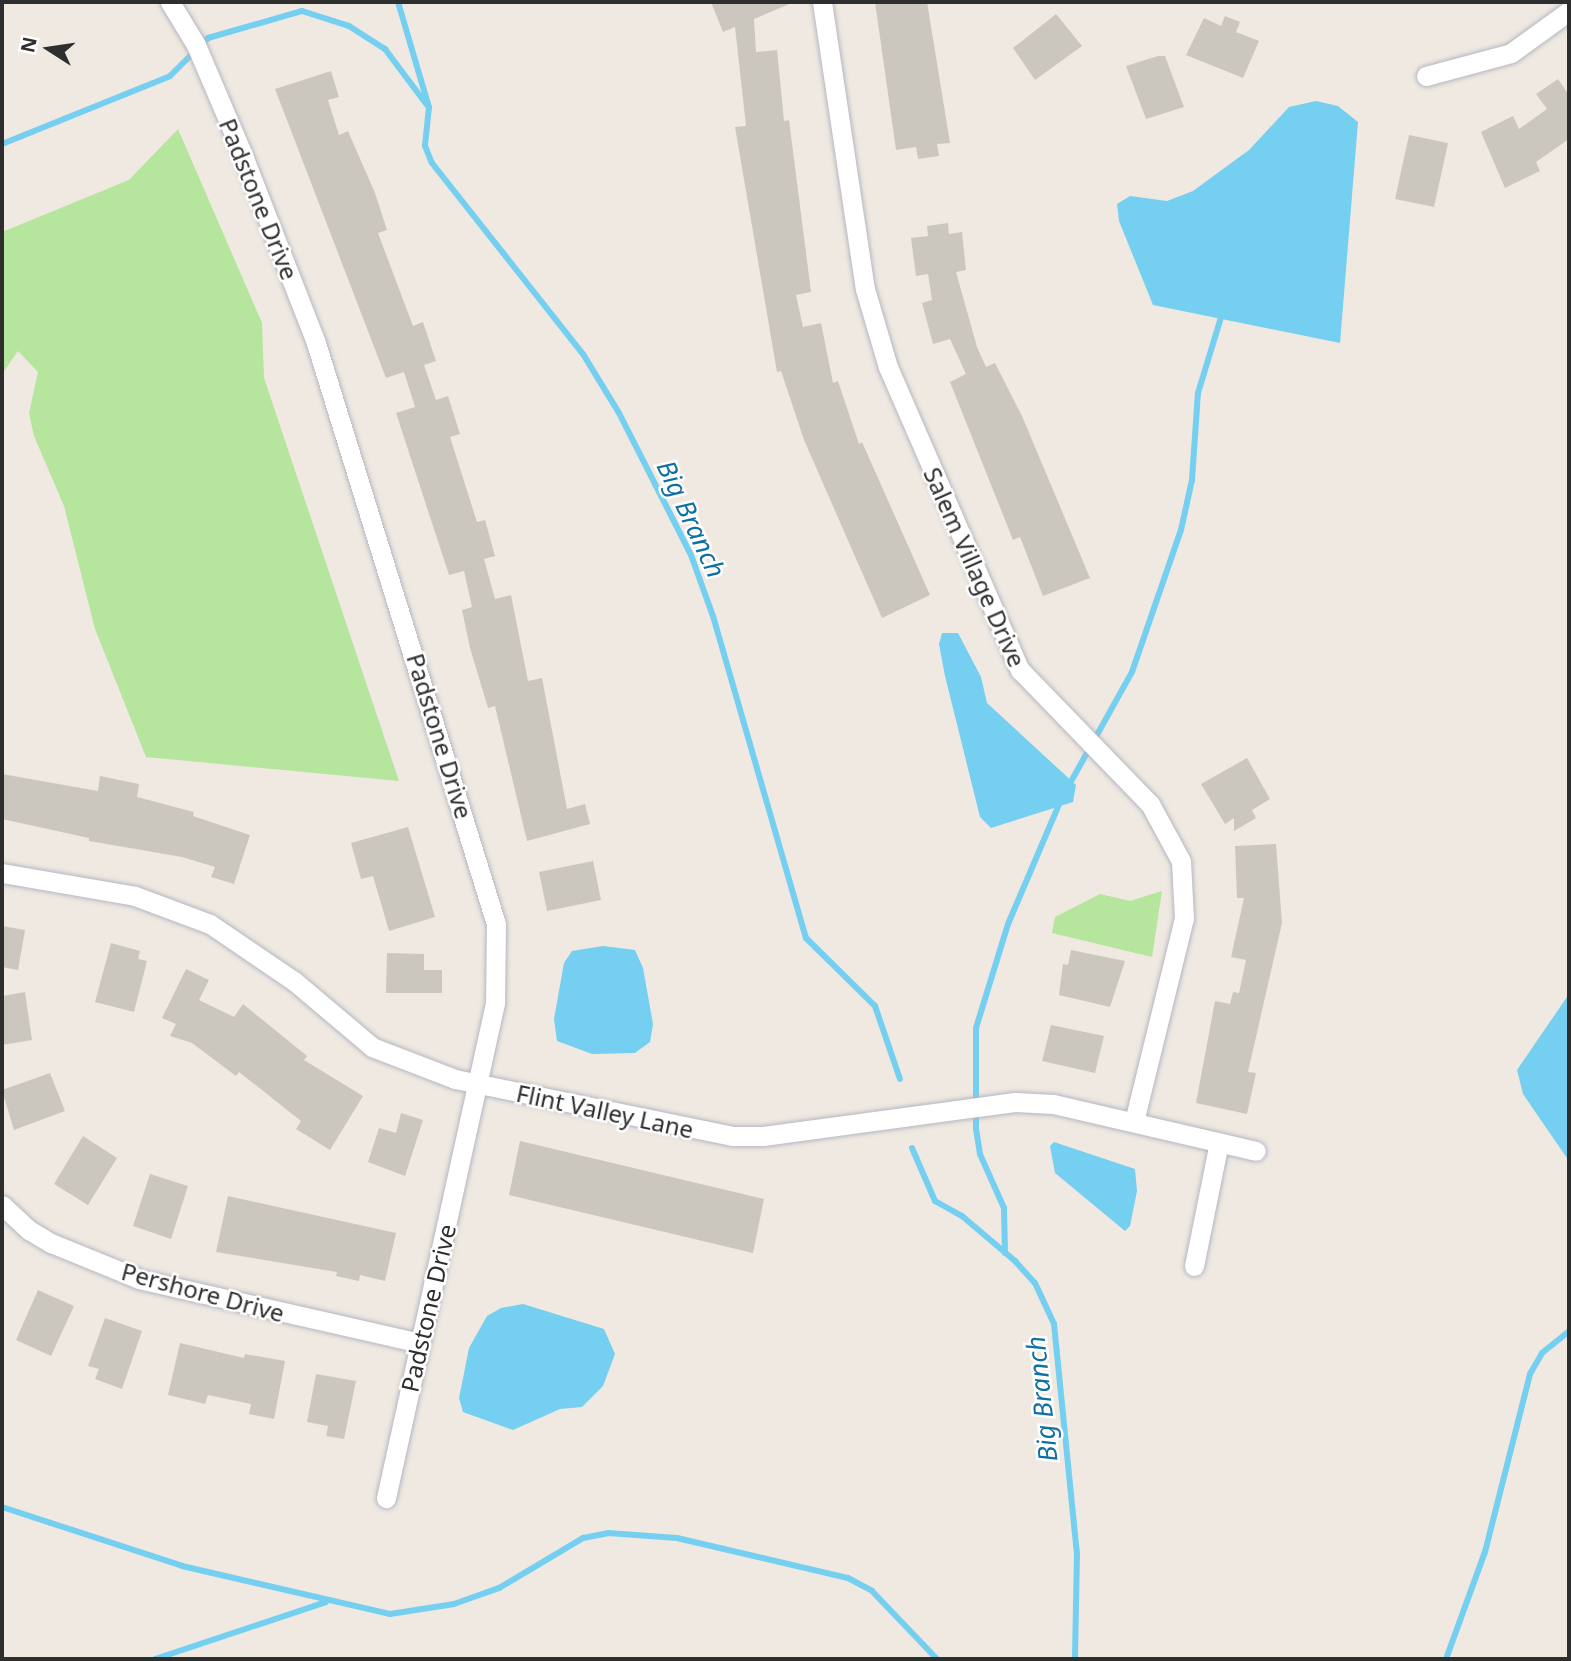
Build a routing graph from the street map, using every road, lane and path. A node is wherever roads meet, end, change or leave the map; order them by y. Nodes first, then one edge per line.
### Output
1 (170, 2) edge
2 (822, 2) edge
3 (1569, 10) edge
4 (1426, 76) dead end
5 (2, 873) edge
6 (479, 1084) junction
7 (1135, 1122) junction
8 (1219, 1142) junction
9 (1256, 1151) dead end
10 (2, 1205) edge
11 (1194, 1266) dead end
12 (420, 1343) junction
13 (386, 1498) dead end

1 - 6 street, Padstone Drive
2 - 7 street, Salem Village Drive
3 - 4 street
5 - 6 street, Flint Valley Lane
6 - 7 street, Flint Valley Lane
6 - 12 street, Padstone Drive
7 - 8 street, Flint Valley Lane
8 - 9 street, Flint Valley Lane
8 - 11 street
10 - 12 street, Pershore Drive
12 - 13 street, Padstone Drive

